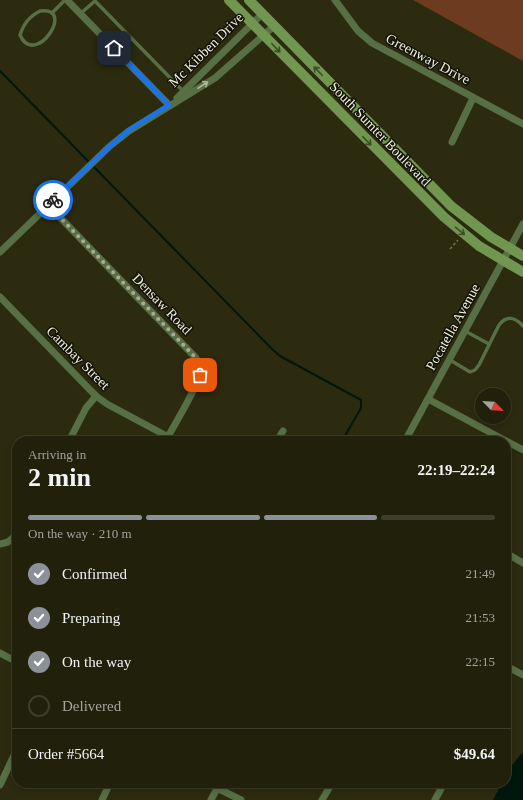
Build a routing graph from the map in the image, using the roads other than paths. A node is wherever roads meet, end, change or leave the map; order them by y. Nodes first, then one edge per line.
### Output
1 (66, 0) edge
2 (229, 0) edge
3 (249, 0) edge
4 (335, 0) edge
5 (52, 13) junction
6 (80, 14) junction
7 (262, 14) junction
8 (252, 23) junction
9 (274, 26) junction
10 (264, 35) junction
11 (183, 91) junction
12 (473, 98) junction
13 (169, 105) junction
14 (523, 124) edge
15 (452, 142) dead end
16 (48, 205) junction
17 (523, 224) edge
18 (510, 249) junction
19 (0, 252) edge
20 (523, 256) edge
21 (503, 262) junction
22 (523, 272) edge
23 (0, 297) edge
24 (523, 326) edge
25 (465, 331) junction
26 (489, 344) junction
27 (450, 360) junction
28 (96, 396) junction
29 (428, 399) junction
30 (283, 431) dead end
31 (72, 436) edge
32 (166, 436) edge
33 (169, 436) edge
34 (280, 436) edge
35 (408, 436) edge
36 (497, 436) edge
37 (511, 444) edge
38 (523, 450) edge
39 (12, 538) edge
40 (0, 544) edge
41 (511, 556) edge
42 (523, 563) edge
43 (0, 653) edge
44 (12, 659) edge
45 (511, 669) edge
46 (523, 675) edge
47 (12, 760) edge
48 (0, 785) edge
49 (108, 788) edge
50 (217, 788) edge
51 (221, 788) edge
52 (329, 788) edge
53 (441, 788) edge
54 (102, 800) edge
55 (211, 800) edge
56 (241, 800) edge
57 (322, 800) edge
58 (435, 800) edge

1 - 5 lane
1 - 6 street
2 - 8 main road, South Sumter Boulevard
3 - 7 main road, South Sumter Boulevard
4 - 12 street, Greenway Drive
5 - 5 lane
6 - 11 lane
6 - 13 street
7 - 8 street, Mc Kibben Drive
7 - 9 main road, South Sumter Boulevard
8 - 10 main road, South Sumter Boulevard
8 - 11 street, Mc Kibben Drive
9 - 10 street, Mc Kibben Drive
18 -> 9 main road, South Sumter Boulevard
13 -> 10 street, Mc Kibben Drive
10 -> 21 main road, South Sumter Boulevard
11 - 13 street, Mc Kibben Drive
12 - 14 street, Greenway Drive
12 - 15 street
13 - 16 street, Mc Kibben Drive
16 - 19 street, Mc Kibben Drive
16 - 33 street, Densaw Road
17 - 18 street, Pocatella Avenue
18 - 20 main road, South Sumter Boulevard
18 - 21 street, Pocatella Avenue
21 - 22 main road, South Sumter Boulevard
21 - 25 street, Pocatella Avenue
23 - 28 street, Cambay Street
24 - 26 lane
25 - 26 lane
25 - 27 street, Pocatella Avenue
26 - 27 lane
27 - 29 street, Pocatella Avenue
28 - 31 street
28 - 32 street, Cambay Street
29 - 35 street, Pocatella Avenue
29 - 36 street
30 - 34 street
37 - 38 street
39 - 40 street
41 - 42 street
43 - 44 street
45 - 46 street
47 - 48 street
49 - 54 street
50 - 55 street
51 - 56 street
52 - 57 street
53 - 58 street

